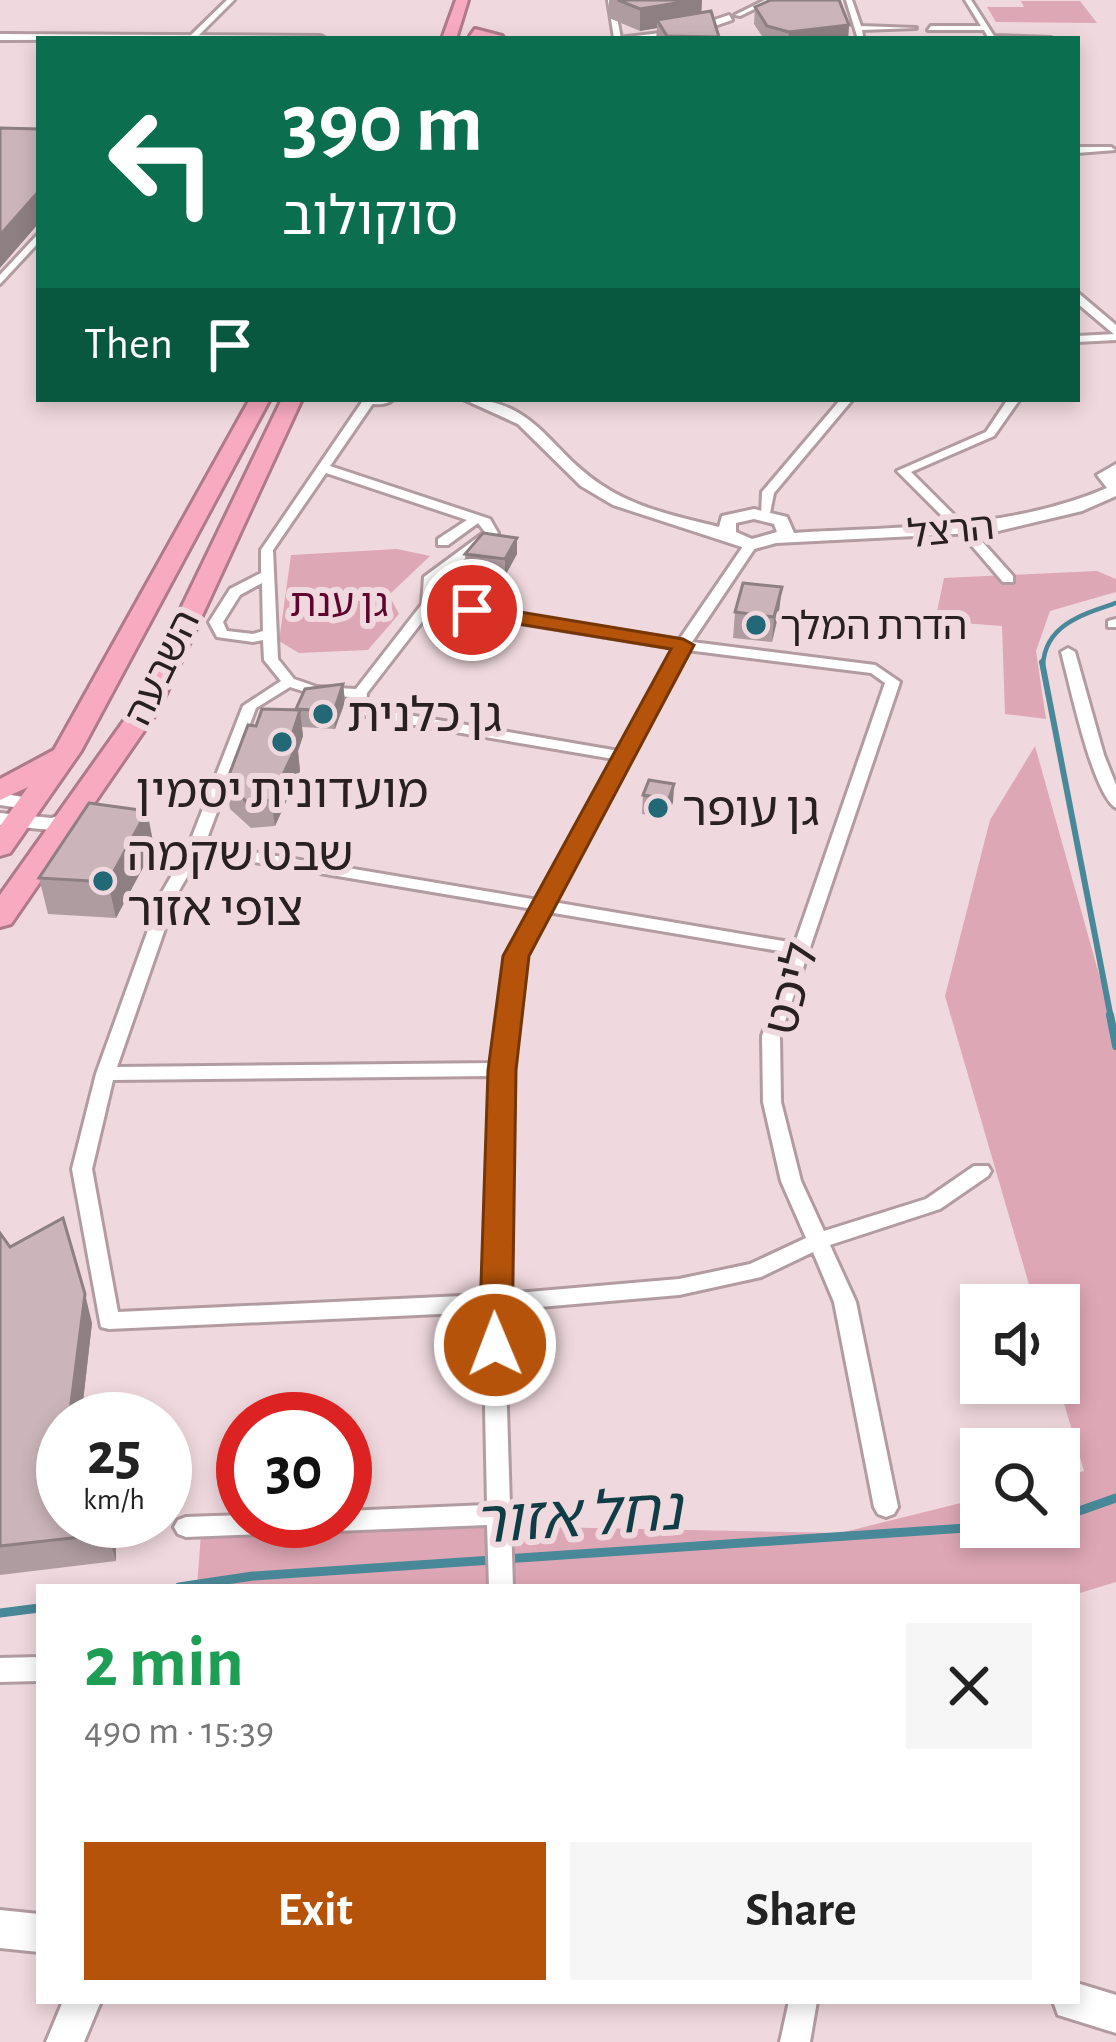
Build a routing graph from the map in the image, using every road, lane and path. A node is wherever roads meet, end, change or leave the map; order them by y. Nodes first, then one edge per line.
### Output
1 (231, 0) edge
2 (463, 0) edge
3 (610, 0) edge
4 (770, 0) edge
5 (849, 0) edge
6 (968, 0) edge
7 (610, 12) junction
8 (481, 13) dead end
9 (634, 13) edge
10 (704, 16) edge
11 (732, 17) junction
12 (858, 28) junction
13 (912, 28) dead end
14 (931, 28) dead end
15 (617, 34) edge
16 (991, 35) edge
17 (194, 36) edge
18 (446, 36) edge
19 (474, 36) edge
20 (669, 36) edge
21 (685, 36) edge
22 (861, 36) edge
23 (0, 38) edge
24 (36, 38) edge
25 (36, 39) edge
26 (1080, 118) edge
27 (1094, 118) dead end
28 (1080, 150) edge
29 (1111, 150) dead end
30 (36, 239) edge
31 (0, 281) edge
32 (1080, 299) edge
33 (1116, 334) edge
34 (1080, 339) edge
35 (258, 402) edge
36 (290, 402) edge
37 (302, 402) edge
38 (367, 402) edge
39 (478, 402) edge
40 (844, 402) edge
41 (1012, 402) edge
42 (279, 425) junction
43 (321, 466) junction
44 (1114, 483) edge
45 (765, 515) junction
46 (476, 519) junction
47 (961, 527) junction
48 (725, 530) junction
49 (784, 535) junction
50 (443, 542) dead end
51 (751, 544) junction
52 (266, 575) junction
53 (1008, 579) dead end
54 (429, 604) junction
55 (270, 634) junction
56 (683, 645) junction
57 (1068, 652) dead end
58 (289, 682) junction
59 (360, 693) junction
60 (67, 751) junction
61 (1096, 755) junction
62 (1116, 755) edge
63 (625, 756) junction
64 (0, 795) edge
65 (1116, 803) edge
66 (34, 817) edge
67 (0, 847) edge
68 (196, 847) junction
69 (0, 888) edge
70 (542, 905) junction
71 (0, 917) edge
72 (798, 949) junction
73 (502, 1070) junction
74 (105, 1074) junction
75 (981, 1171) dead end
76 (818, 1241) junction
77 (494, 1303) junction
78 (886, 1507) dead end
79 (372, 1521) edge
80 (503, 1523) junction
81 (501, 1584) edge
82 (36, 1669) edge
83 (0, 1670) edge
84 (0, 1929) edge
85 (36, 1933) edge
86 (1080, 2003) edge
87 (81, 2004) edge
88 (802, 2004) edge
89 (1116, 2014) edge
90 (65, 2042) edge
91 (795, 2042) edge

1 - 17 street
2 - 18 highway
3 - 7 street
4 - 11 street
5 - 12 street
6 - 16 street
7 - 9 street
7 - 15 street
8 - 19 highway
10 - 11 street
11 - 20 street
11 - 21 street
12 - 13 street
12 - 22 street
14 - 16 street
23 - 24 street
23 - 25 street
26 - 27 street
28 - 29 street
30 - 31 street
32 - 33 street
33 - 34 street
35 - 60 highway, השבעה
36 - 42 highway, השבעה
37 - 42 highway
38 - 43 street
39 - 48 street
40 - 45 street
41 - 47 street
42 - 66 highway, השבעה
43 - 46 street
43 - 52 street
44 - 47 street, הרצל
45 - 48 street
45 - 49 street
46 - 50 street
46 - 54 street
47 - 49 street, הרצל
47 - 53 street
48 - 51 street
49 - 51 street, הרצל
51 - 56 street
52 - 55 street
52 - 55 street
54 - 56 street
54 - 59 street
55 - 58 street
56 - 63 street
56 - 72 street, ליכט
57 - 61 street
58 - 59 street
58 - 68 street
59 - 63 street
60 - 64 highway
60 - 66 highway, השבעה
61 - 62 street
61 - 65 street
63 - 70 street
64 - 66 street
66 - 67 highway, השבעה
66 - 69 highway
66 - 71 highway, השבעה
68 - 70 street
68 - 74 street
70 - 72 street
70 - 73 street
72 - 76 street, ליכט
73 - 74 street
73 - 77 street
74 - 77 street
75 - 76 street
76 - 77 street
76 - 78 street, ליכט
77 - 80 street
79 - 80 street
80 - 81 street
82 - 83 street
84 - 85 street
86 - 89 street
87 - 90 street
88 - 91 street

